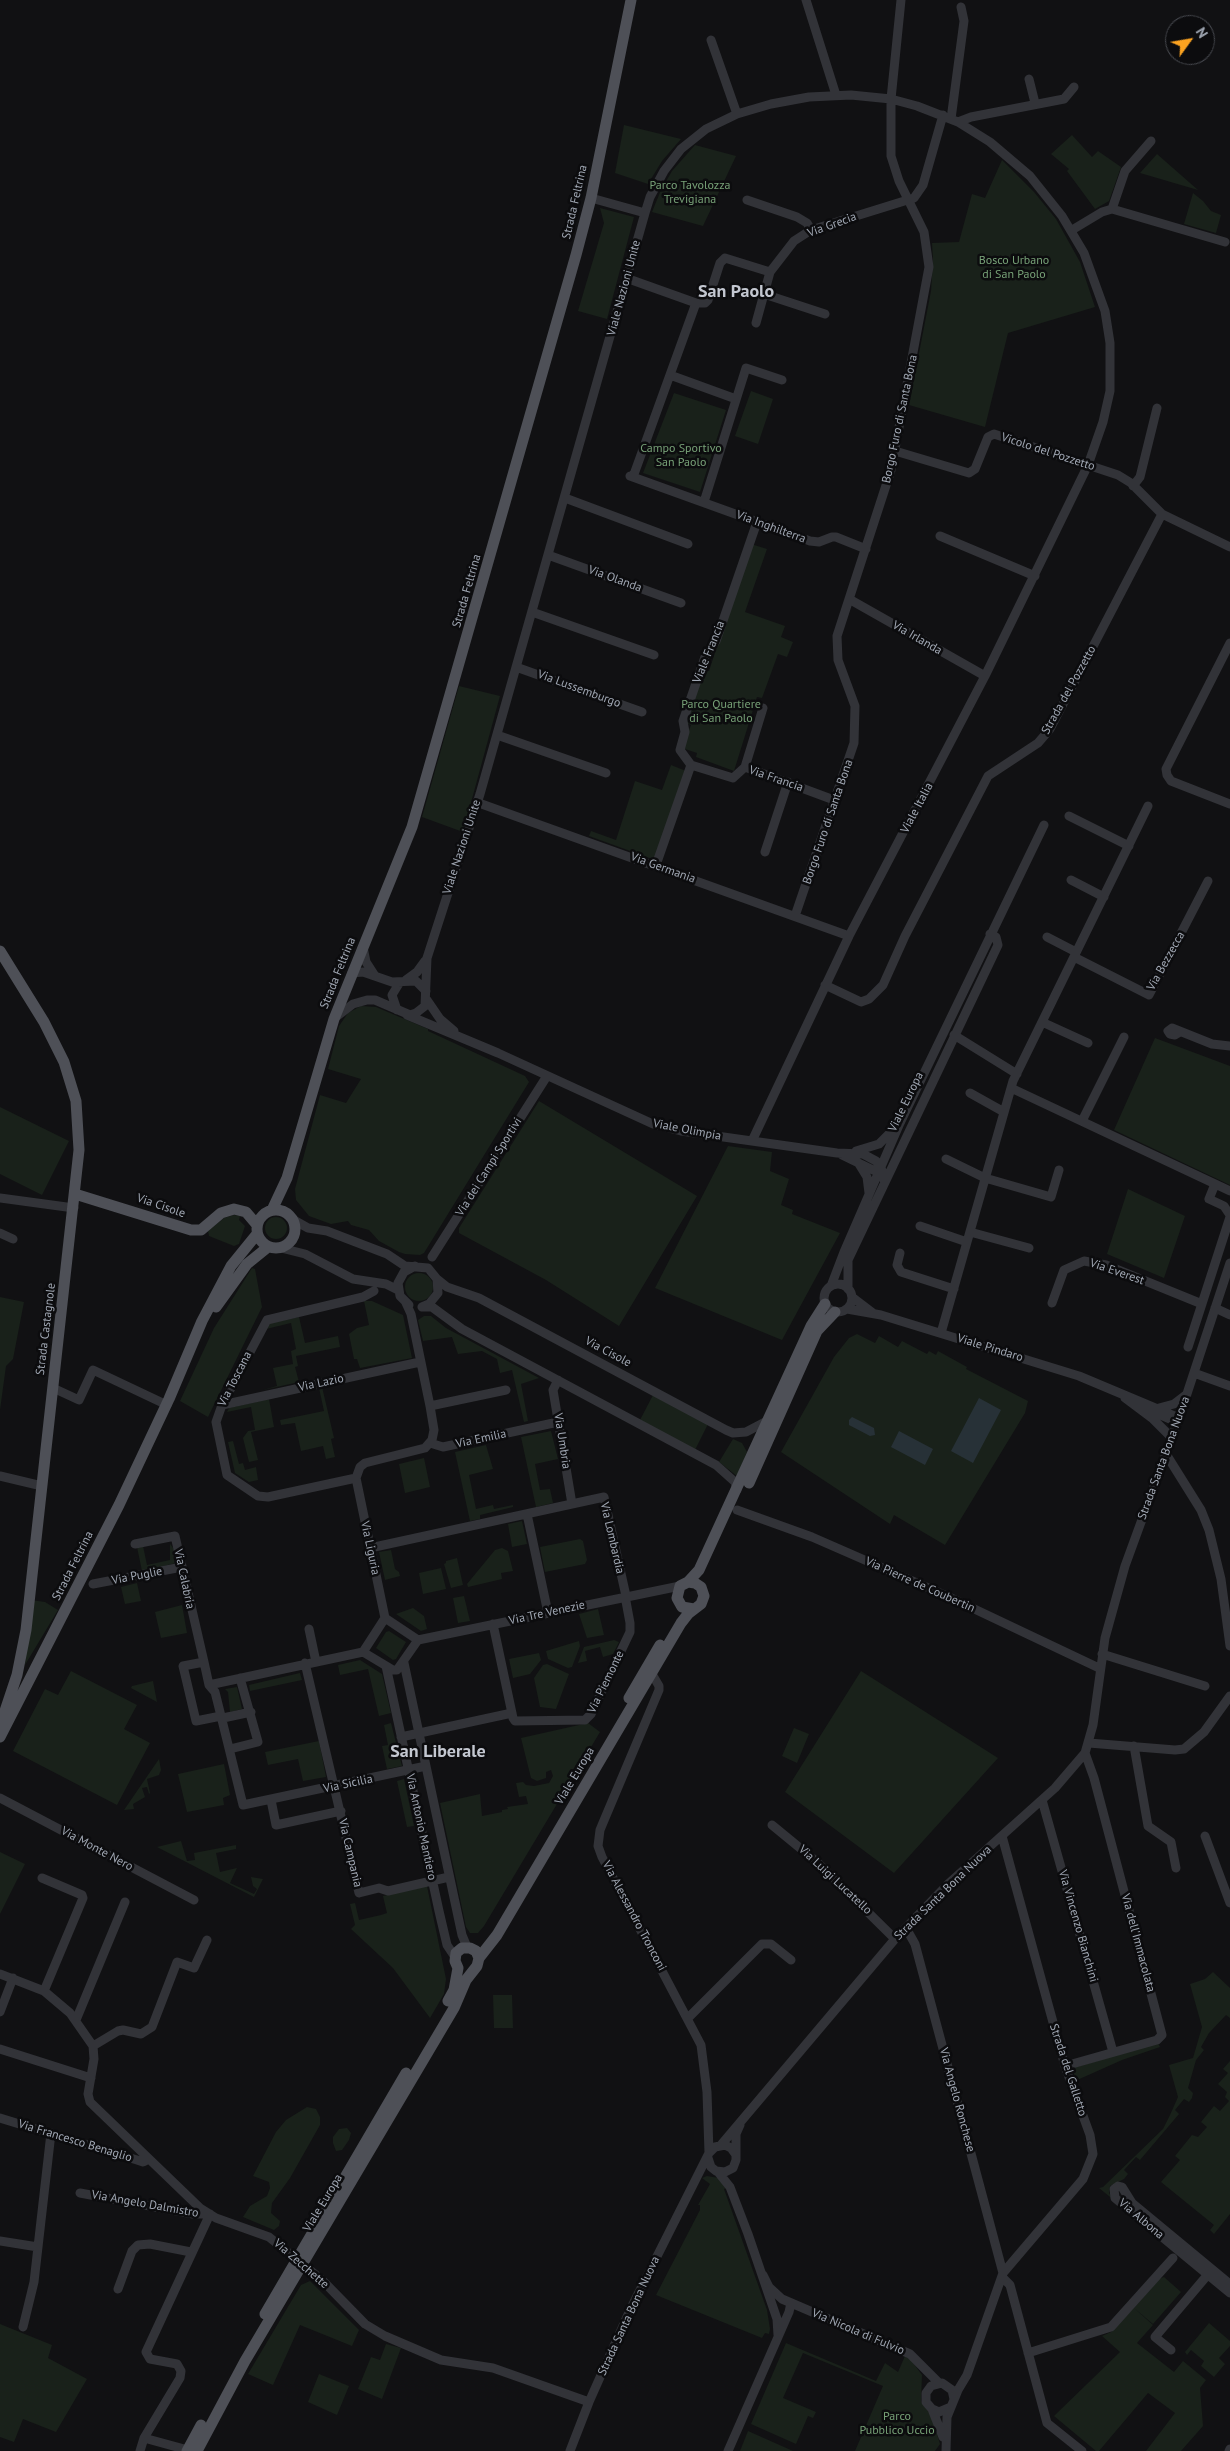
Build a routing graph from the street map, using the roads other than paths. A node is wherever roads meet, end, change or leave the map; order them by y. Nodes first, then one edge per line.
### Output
1 (631, 0) edge
2 (806, 0) edge
3 (901, 0) edge
4 (961, 7) dead end
5 (711, 40) dead end
6 (1029, 80) dead end
7 (1074, 87) dead end
8 (836, 95) junction
9 (891, 99) junction
10 (1035, 103) junction
11 (737, 114) junction
12 (950, 119) junction
13 (1151, 142) dead end
14 (591, 198) junction
15 (747, 200) dead end
16 (909, 200) junction
17 (1112, 210) junction
18 (645, 213) junction
19 (811, 230) junction
20 (1072, 230) junction
21 (1225, 242) dead end
22 (770, 272) junction
23 (626, 278) junction
24 (764, 294) junction
25 (696, 303) junction
26 (825, 314) dead end
27 (756, 323) dead end
28 (670, 375) junction
29 (782, 380) dead end
30 (736, 399) junction
31 (1157, 408) dead end
32 (896, 451) junction
33 (1088, 465) junction
34 (1083, 475) joint
35 (1133, 486) junction
36 (564, 498) junction
37 (704, 502) junction
38 (1162, 514) junction
39 (757, 522) junction
40 (940, 536) dead end
41 (688, 544) dead end
42 (1230, 548) edge
43 (866, 549) junction
44 (548, 555) junction
45 (1035, 576) junction
46 (849, 599) junction
47 (681, 604) dead end
48 (532, 612) junction
49 (1230, 643) edge
50 (654, 655) dead end
51 (516, 667) junction
52 (985, 676) junction
53 (763, 708) dead end
54 (642, 712) dead end
55 (497, 735) junction
56 (691, 765) junction
57 (745, 767) junction
58 (606, 773) dead end
59 (788, 782) junction
60 (834, 800) junction
61 (476, 802) junction
62 (1230, 804) edge
63 (1148, 806) dead end
64 (1069, 816) dead end
65 (1044, 825) dead end
66 (1129, 846) junction
67 (765, 852) dead end
68 (656, 865) junction
69 (1070, 880) dead end
70 (1208, 881) dead end
71 (1104, 897) junction
72 (795, 916) junction
73 (990, 934) junction
74 (849, 936) junction
75 (1047, 937) dead end
76 (363, 947) junction
77 (0, 950) edge
78 (1075, 955) junction
79 (427, 958) junction
80 (352, 973) junction
81 (375, 976) junction
82 (403, 981) junction
83 (825, 985) junction
84 (426, 996) junction
85 (401, 1012) junction
86 (334, 1019) junction
87 (1042, 1022) junction
88 (1180, 1032) dead end
89 (954, 1034) junction
90 (462, 1037) junction
91 (1124, 1037) dead end
92 (1088, 1043) dead end
93 (1230, 1046) edge
94 (1016, 1074) junction
95 (546, 1076) junction
96 (1011, 1088) junction
97 (970, 1093) dead end
98 (1004, 1112) junction
99 (1082, 1121) junction
100 (900, 1123) junction
101 (752, 1141) junction
102 (837, 1153) junction
103 (946, 1159) dead end
104 (854, 1160) junction
105 (1058, 1170) dead end
106 (883, 1172) junction
107 (287, 1178) junction
108 (985, 1178) junction
109 (1215, 1184) junction
110 (1230, 1191) edge
111 (75, 1194) junction
112 (868, 1196) junction
113 (0, 1200) edge
114 (74, 1208) junction
115 (290, 1216) junction
116 (1230, 1216) edge
117 (262, 1221) junction
118 (920, 1226) dead end
119 (970, 1232) junction
120 (0, 1233) edge
121 (13, 1239) dead end
122 (967, 1242) junction
123 (268, 1247) junction
124 (280, 1248) junction
125 (1029, 1248) dead end
126 (900, 1253) dead end
127 (432, 1257) junction
128 (1230, 1263) edge
129 (419, 1266) junction
130 (436, 1276) junction
131 (831, 1286) junction
132 (372, 1287) junction
133 (954, 1289) junction
134 (398, 1290) junction
135 (850, 1293) junction
136 (1052, 1302) dead end
137 (826, 1304) junction
138 (1202, 1304) junction
139 (1215, 1308) junction
140 (417, 1309) junction
141 (841, 1310) junction
142 (873, 1313) junction
143 (1230, 1315) edge
144 (941, 1334) junction
145 (192, 1347) junction
146 (1188, 1347) dead end
147 (420, 1362) junction
148 (1194, 1373) junction
149 (558, 1380) junction
150 (1105, 1386) junction
151 (1230, 1386) edge
152 (53, 1388) junction
153 (506, 1390) dead end
154 (1187, 1394) junction
155 (1133, 1403) junction
156 (167, 1405) junction
157 (222, 1405) junction
158 (430, 1406) junction
159 (1159, 1408) junction
160 (1178, 1420) junction
161 (558, 1422) junction
162 (767, 1422) junction
163 (1172, 1438) junction
164 (430, 1444) junction
165 (1166, 1454) junction
166 (0, 1476) edge
167 (356, 1478) junction
168 (42, 1486) junction
169 (737, 1490) junction
170 (572, 1504) junction
171 (736, 1510) junction
172 (527, 1514) junction
173 (135, 1544) dead end
174 (370, 1548) junction
175 (182, 1567) junction
176 (93, 1584) dead end
177 (701, 1587) junction
178 (681, 1592) junction
179 (625, 1596) junction
180 (694, 1609) junction
181 (548, 1612) junction
182 (385, 1618) junction
183 (493, 1624) junction
184 (309, 1629) dead end
185 (418, 1640) junction
186 (1230, 1646) edge
187 (363, 1652) junction
188 (1102, 1654) junction
189 (204, 1662) junction
190 (316, 1662) junction
191 (306, 1663) junction
192 (404, 1663) junction
193 (386, 1666) junction
194 (1099, 1668) junction
195 (652, 1674) junction
196 (240, 1678) junction
197 (209, 1685) junction
198 (1205, 1686) dead end
199 (1230, 1696) edge
200 (4, 1703) edge
201 (251, 1712) junction
202 (512, 1714) junction
203 (222, 1717) junction
204 (0, 1726) edge
205 (418, 1733) junction
206 (0, 1737) edge
207 (401, 1737) junction
208 (1089, 1744) junction
209 (1134, 1746) junction
210 (230, 1749) junction
211 (1085, 1753) junction
212 (426, 1766) junction
213 (409, 1770) junction
214 (336, 1786) junction
215 (0, 1798) edge
216 (271, 1800) junction
217 (1042, 1800) junction
218 (341, 1811) junction
219 (772, 1824) dead end
220 (1002, 1836) junction
221 (1205, 1836) dead end
222 (1176, 1868) dead end
223 (450, 1877) junction
224 (42, 1878) dead end
225 (432, 1881) junction
226 (194, 1900) dead end
227 (125, 1902) dead end
228 (1230, 1903) edge
229 (906, 1928) junction
230 (896, 1939) junction
231 (207, 1940) dead end
232 (473, 1956) junction
233 (791, 1960) dead end
234 (456, 1962) junction
235 (0, 1974) edge
236 (13, 1978) junction
237 (44, 1990) junction
238 (0, 2012) edge
239 (688, 2018) junction
240 (76, 2020) junction
241 (93, 2046) junction
242 (0, 2049) edge
243 (1113, 2052) junction
244 (1065, 2066) junction
245 (91, 2078) junction
246 (744, 2116) junction
247 (0, 2118) edge
248 (710, 2131) junction
249 (51, 2134) junction
250 (720, 2145) junction
251 (709, 2156) junction
252 (149, 2159) junction
253 (736, 2159) junction
254 (717, 2172) junction
255 (694, 2184) junction
256 (80, 2193) dead end
257 (736, 2203) junction
258 (210, 2214) junction
259 (0, 2241) edge
260 (38, 2247) junction
261 (191, 2252) junction
262 (1173, 2258) dead end
263 (300, 2261) junction
264 (1210, 2272) junction
265 (762, 2275) junction
266 (1003, 2276) junction
267 (1230, 2284) edge
268 (118, 2289) dead end
269 (998, 2291) junction
270 (1230, 2293) edge
271 (790, 2302) junction
272 (1013, 2303) junction
273 (803, 2308) junction
274 (787, 2318) junction
275 (777, 2319) junction
276 (22, 2327) dead end
277 (778, 2335) junction
278 (1171, 2350) dead end
279 (1028, 2353) junction
280 (922, 2366) junction
281 (970, 2368) junction
282 (942, 2383) junction
283 (926, 2393) junction
284 (589, 2402) junction
285 (952, 2403) junction
286 (932, 2409) junction
287 (144, 2438) junction
288 (946, 2449) edge
289 (194, 2450) edge
290 (140, 2451) edge
291 (570, 2451) edge
292 (728, 2451) edge
293 (1082, 2451) edge

1 - 14 main road, Strada Feltrina
2 - 8 street
3 - 9 street, Borgo Furo di Santa Bona
4 - 12 street
5 - 11 street
6 - 10 street
7 - 10 street
8 - 9 street, Viale Nazioni Unite
8 - 11 street, Viale Nazioni Unite
9 - 12 street, Viale Nazioni Unite
9 - 16 street, Borgo Furo di Santa Bona
10 - 12 street
11 - 18 street, Viale Nazioni Unite
12 - 16 street
12 - 20 street, Viale Nazioni Unite
13 - 17 street
14 - 18 street
14 - 76 main road, Strada Feltrina
15 - 19 street
16 - 19 street, Via Grecia
16 - 32 street, Borgo Furo di Santa Bona
17 - 20 street
17 - 21 street
18 - 23 street, Viale Nazioni Unite
19 - 22 street, Via Grecia
20 - 33 street, Viale Nazioni Unite
22 - 24 street, Via Grecia
22 - 25 street
23 - 25 street
23 - 36 street, Viale Nazioni Unite
24 - 26 street
24 - 27 street, Via Grecia
25 - 28 street
28 - 30 street
28 - 37 street, Via Inghilterra
29 - 30 street
30 - 37 street
31 - 35 street
32 - 33 street, Vicolo del Pozzetto
32 - 43 street, Borgo Furo di Santa Bona
33 - 34 street, Viale Nazioni Unite
33 - 35 street, Vicolo del Pozzetto
34 - 45 street, Viale Italia
35 - 38 street, Vicolo del Pozzetto
36 - 41 street
36 - 44 street, Viale Nazioni Unite
37 - 39 street, Via Inghilterra
38 - 42 street
38 - 83 street, Strada del Pozzetto
39 - 43 street, Via Inghilterra
39 - 56 street, Viale Francia
40 - 45 street
43 - 46 street, Borgo Furo di Santa Bona
44 - 47 street, Via Olanda
44 - 48 street, Viale Nazioni Unite
45 - 52 street, Viale Italia
46 - 52 street, Via Irlanda
46 - 60 street, Borgo Furo di Santa Bona
48 - 50 street
48 - 51 street, Viale Nazioni Unite
49 - 62 street
51 - 54 street, Via Lussemburgo
51 - 55 street, Viale Nazioni Unite
52 - 74 street, Viale Italia
53 - 57 street
55 - 58 street
55 - 61 street, Viale Nazioni Unite
56 - 57 street, Via Francia
56 - 68 street
57 - 59 street, Via Francia
59 - 60 street, Via Francia
59 - 67 street
60 - 72 street, Borgo Furo di Santa Bona
61 - 68 street, Via Germania
61 - 79 street, Viale Nazioni Unite
63 - 66 street
64 - 66 street
65 - 73 street, Viale Europa
66 - 71 street
68 - 72 street, Via Germania
69 - 71 street
70 - 78 street, Via Bezzecca
71 - 78 street
72 - 74 street, Via Germania
73 - 89 street, Viale Europa
73 - 100 street, Viale Europa
74 - 83 street, Viale Italia
75 - 78 street, Via Bezzecca
76 - 80 main road, Strada Feltrina
76 - 81 street
77 - 111 main road, Strada Castagnole
78 - 87 street
79 - 82 street, Viale Nazioni Unite
79 - 84 street, Viale Nazioni Unite
80 - 81 street
80 - 86 main road, Strada Feltrina
81 - 82 street
82 - 84 street
82 - 85 street
83 - 101 street, Viale Italia
84 - 85 street
84 - 90 street, Viale Olimpia
85 - 86 street, Viale Olimpia
85 - 90 street, Viale Olimpia
86 - 107 main road, Strada Feltrina
87 - 92 street
87 - 94 street
88 - 93 street
89 - 94 street
89 - 106 street, Viale Europa
90 - 95 street, Viale Olimpia
91 - 99 street
94 - 96 street
95 - 101 street, Viale Olimpia
95 - 127 street, Via dei Campi Sportivi
96 - 98 street
96 - 99 street
97 - 98 street
98 - 108 street
99 - 109 street
100 - 102 street
100 - 106 street, Viale Europa
101 - 102 street, Viale Olimpia
102 - 104 street
102 - 106 street, Viale Olimpia
103 - 108 street
104 - 106 street
104 - 112 street
105 - 108 street
106 - 112 street, Viale Europa
106 - 135 street, Viale Europa
107 - 115 main road, Strada Feltrina
107 - 117 main road, Strada Feltrina
108 - 119 street
109 - 110 street
109 - 116 street
111 - 114 main road, Strada Castagnole
111 - 117 main road, Via Cisole
112 - 131 street, Viale Europa
113 - 114 street
114 - 152 main road, Strada Castagnole
115 - 117 main road
115 - 124 main road, Strada Feltrina
115 - 129 street, Via Cisole
116 - 138 street
117 - 123 main road
117 - 145 main road, Strada Feltrina
118 - 122 street
119 - 122 street
119 - 125 street
120 - 121 street
122 - 133 street
123 - 124 main road
123 - 145 main road, Strada Feltrina
124 - 132 street
126 - 133 street
127 - 129 street, Via dei Campi Sportivi
127 - 130 street
128 - 139 street, Strada Santa Bona Nuova
129 - 130 street, Via Cisole
129 - 134 street
130 - 140 street
130 - 162 street, Via Cisole
131 - 135 street
131 - 137 street, Viale Europa
132 - 134 street, Via Toscana
132 - 157 street, Via Toscana
133 - 144 street
134 - 140 street
135 - 141 street, Viale Europa
135 - 142 street, Viale Pindaro
136 - 138 street, Via Everest
137 - 141 street
137 - 162 main road, Viale Europa
138 - 146 street
139 - 143 street
139 - 148 street, Strada Santa Bona Nuova
140 - 147 street
140 - 149 street
141 - 142 street, Viale Pindaro
141 - 171 main road, Viale Europa
142 - 144 street, Viale Pindaro
144 - 150 street, Viale Pindaro
145 - 156 main road, Strada Feltrina
147 - 157 street, Via Lazio
147 - 158 street
148 - 151 street
148 - 154 street, Strada Santa Bona Nuova
149 - 161 street, Via Umbria
149 - 169 street
150 - 155 street, Viale Pindaro
150 - 159 street, Viale Pindaro
152 - 156 street
152 - 168 main road, Strada Castagnole
153 - 158 street
154 - 159 street
154 - 160 street, Strada Santa Bona Nuova
155 - 160 street, Viale Pindaro
155 - 163 street, Viale Pindaro
156 - 206 main road, Strada Feltrina
157 - 167 street, Via Toscana
158 - 164 street
159 - 160 street, Viale Pindaro
160 - 163 street, Strada Santa Bona Nuova
161 - 164 street, Via Emilia
161 - 170 street, Via Umbria
162 - 169 main road, Viale Europa
163 - 165 street, Strada Santa Bona Nuova
164 - 167 street, Via Emilia
165 - 186 street
165 - 188 street, Strada Santa Bona Nuova
166 - 168 street
167 - 174 street, Via Liguria
168 - 200 main road, Strada Castagnole
169 - 178 main road, Viale Europa
170 - 172 street, Via Lombardia
170 - 179 street, Via Lombardia
171 - 177 main road, Viale Europa
171 - 194 street, Via Pierre de Coubertin
172 - 174 street, Via Lombardia
172 - 181 street
173 - 175 street, Via Calabria
174 - 182 street, Via Liguria
175 - 176 street, Via Puglie
175 - 189 street, Via Calabria
177 - 178 main road
177 - 180 main road, Viale Europa
178 - 179 street, Via Tre Venezie
178 - 180 main road
178 - 232 main road, Viale Europa
179 - 181 street, Via Tre Venezie
179 - 202 street, Via Piemonte
180 - 195 main road, Viale Europa
181 - 183 street, Via Tre Venezie
182 - 185 street
182 - 187 street
183 - 185 street, Via Tre Venezie
183 - 202 street
184 - 190 street
185 - 192 street
187 - 190 street
187 - 193 street
188 - 194 street, Strada Santa Bona Nuova
188 - 198 street
189 - 197 street, Via Calabria
189 - 203 street
190 - 191 street
191 - 196 street
191 - 214 street, Via Campania
192 - 193 street
192 - 205 street, Via Antonio Mantiero
193 - 207 street, Via Antonio Mantiero
194 - 208 street, Strada Santa Bona Nuova
195 - 232 main road, Viale Europa
195 - 239 street, Via Alessandro Tronconi
196 - 197 street
196 - 201 street
197 - 203 street, Via Sicilia
199 - 209 street
200 - 204 main road, Strada Castagnole
201 - 203 street
201 - 210 street
202 - 205 street, Via Piemonte
203 - 210 street, Via Sicilia
205 - 207 street, Via Piemonte
205 - 212 street, Via Antonio Mantiero
207 - 213 street, Via Antonio Mantiero
208 - 209 street
208 - 211 street, Strada Santa Bona Nuova
209 - 222 street
210 - 216 street, Via Sicilia
211 - 217 street, Strada Santa Bona Nuova
211 - 243 street, Via dell'Immacolata
212 - 213 street, Via Sicilia
212 - 223 street, Via Antonio Mantiero
213 - 214 street, Via Sicilia
213 - 225 street, Via Antonio Mantiero
214 - 216 street, Via Sicilia
214 - 218 street, Via Campania
215 - 226 street, Via Monte Nero
216 - 218 street, Via Campania
217 - 220 street, Strada Santa Bona Nuova
217 - 243 street, Via Vincenzo Bianchini
218 - 225 street, Via Campania
219 - 230 street, Via Luigi Lucatello
220 - 229 street, Strada Santa Bona Nuova
220 - 244 street, Strada del Galletto
221 - 228 street
223 - 225 street, Via Campania
223 - 232 street, Via Antonio Mantiero
224 - 237 street
225 - 234 street, Via Antonio Mantiero
227 - 240 street
229 - 230 street, Strada Santa Bona Nuova
229 - 266 street, Via Angelo Ronchese
230 - 246 street, Strada Santa Bona Nuova
231 - 241 street
232 - 234 main road, Viale Europa
232 - 234 main road
232 - 263 main road, Viale Europa
233 - 239 street
234 - 263 main road, Viale Europa
235 - 236 street
236 - 237 street
236 - 238 street
237 - 240 street
239 - 248 street, Via Alessandro Tronconi
240 - 241 street
241 - 245 street, Via Zecchette
242 - 245 street
243 - 244 street, Via dell'Immacolata
244 - 266 street, Strada del Galletto
245 - 252 street, Via Zecchette
246 - 250 street, Strada Santa Bona Nuova
246 - 253 street
247 - 249 street, Via Francesco Benaglio
248 - 250 street, Via Alessandro Tronconi
248 - 251 street, Via Alessandro Tronconi
249 - 252 street, Via Francesco Benaglio
249 - 260 street
250 - 251 street
250 - 253 street
251 - 254 street
251 - 255 street, Strada Santa Bona Nuova
252 - 258 street, Via Zecchette
253 - 254 street
253 - 257 street
254 - 255 street
254 - 257 street
255 - 284 street, Strada Santa Bona Nuova
256 - 258 street, Via Angelo Dalmistro
257 - 265 street, Via Nicola di Fulvio
258 - 261 street
258 - 263 street, Via Zecchette
259 - 260 street
260 - 276 street
261 - 268 street
261 - 287 street
262 - 279 street
263 - 284 street, Via Zecchette
263 - 289 main road, Viale Europa
264 - 264 street, Via Albona
264 - 267 street, Via Albona
264 - 270 street, Via Albona
264 - 278 street
265 - 271 street, Via Nicola di Fulvio
265 - 275 street, Via Nicola di Fulvio
266 - 269 street, Strada del Galletto
266 - 272 street
269 - 272 street
269 - 281 street, Strada del Galletto
271 - 273 street, Via Nicola di Fulvio
271 - 274 street, Via Nicola di Fulvio
271 - 275 street
272 - 279 street
273 - 274 street
273 - 280 street, Via Nicola di Fulvio
274 - 277 street, Via Nicola di Fulvio
275 - 277 street, Via Nicola di Fulvio
277 - 292 street, Via Nicola di Fulvio
279 - 293 street
280 - 282 street, Via Nicola di Fulvio
280 - 283 street
281 - 282 street
281 - 285 street, Strada del Galletto
282 - 283 street
282 - 285 street
283 - 286 street
284 - 291 street, Strada Santa Bona Nuova
285 - 286 street
285 - 288 street, Strada del Galletto
286 - 288 street, Strada del Galletto
287 - 289 street
287 - 290 street

